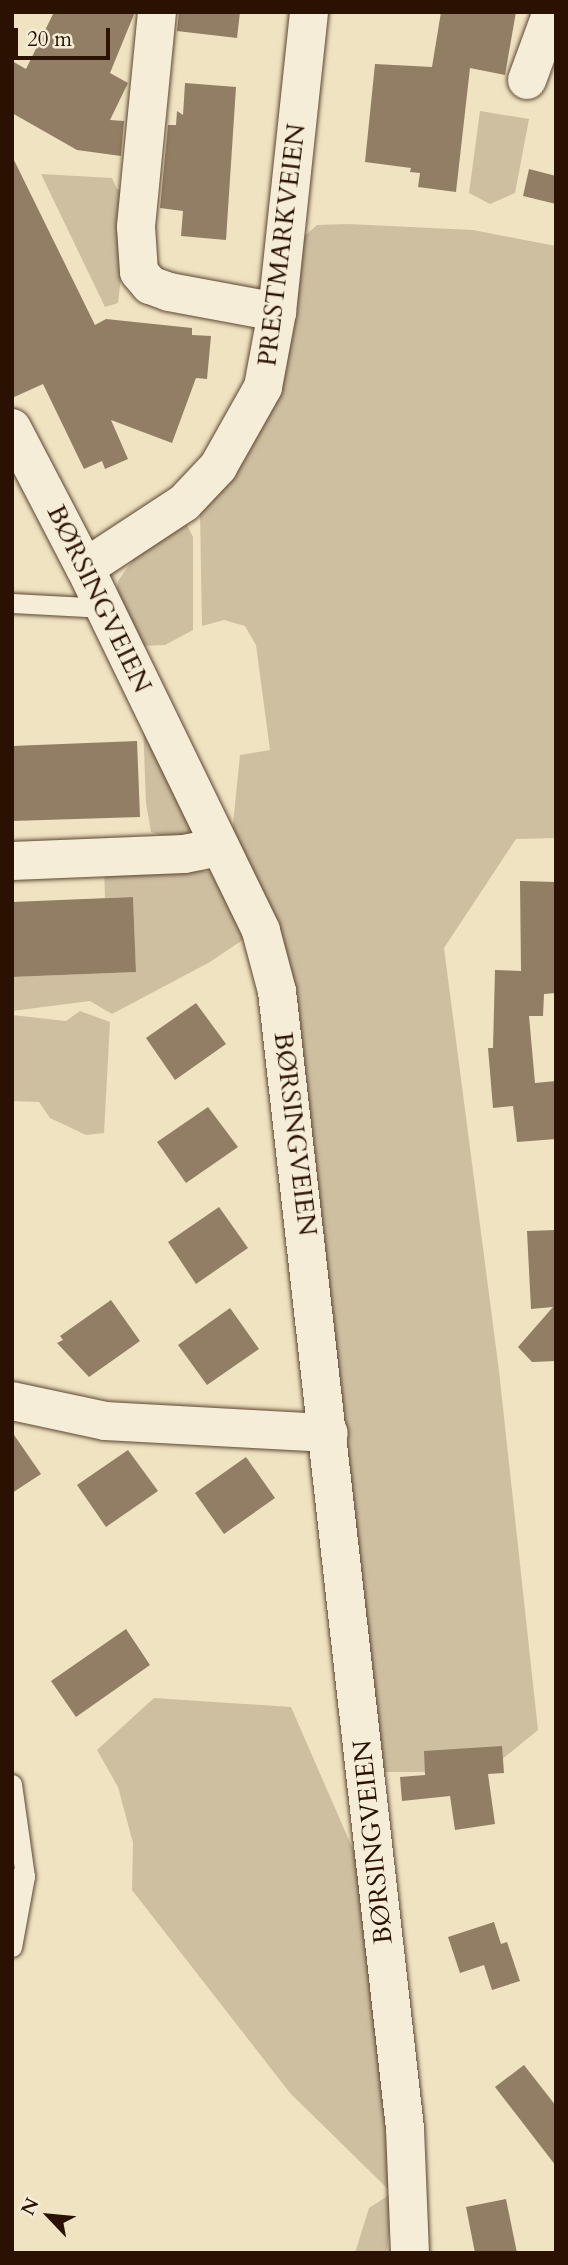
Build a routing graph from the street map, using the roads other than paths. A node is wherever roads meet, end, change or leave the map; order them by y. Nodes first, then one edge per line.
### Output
1 (157, 12) edge
2 (309, 12) edge
3 (552, 12) edge
4 (527, 79) dead end
5 (277, 312) junction
6 (12, 428) edge
7 (85, 568) junction
8 (12, 603) edge
9 (105, 608) junction
10 (220, 847) junction
11 (12, 861) edge
12 (12, 1401) edge
13 (328, 1433) junction
14 (12, 1784) edge
15 (19, 1877) edge
16 (12, 1947) edge
17 (410, 2253) edge

1 - 5 street
2 - 5 street, PRESTMARKVEIEN
3 - 4 street
5 - 7 street, PRESTMARKVEIEN
6 - 7 street, BØRSINGVEIEN
7 - 9 street, BØRSINGVEIEN
8 - 9 lane
9 - 10 street, BØRSINGVEIEN
10 - 11 street
10 - 13 street, BØRSINGVEIEN
12 - 13 street
13 - 17 street, BØRSINGVEIEN
14 - 15 lane
15 - 16 lane

